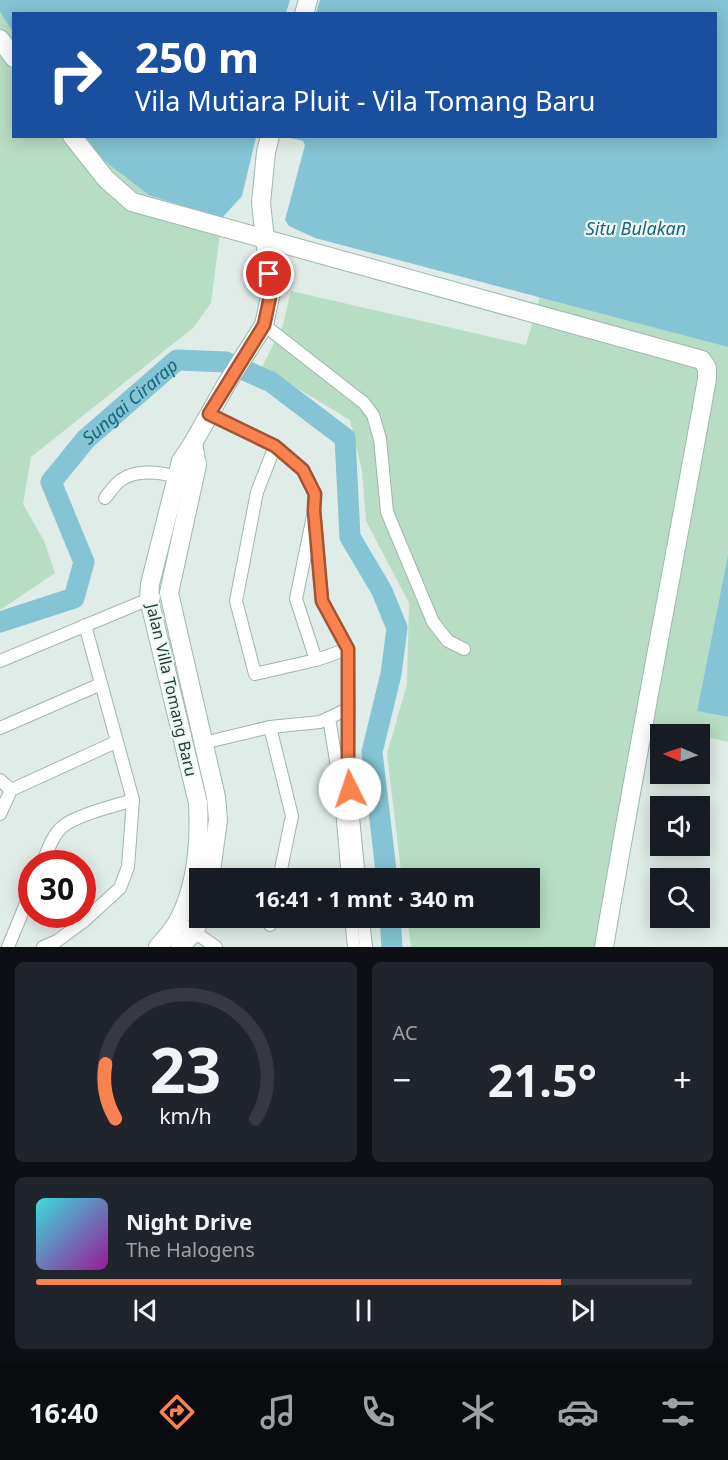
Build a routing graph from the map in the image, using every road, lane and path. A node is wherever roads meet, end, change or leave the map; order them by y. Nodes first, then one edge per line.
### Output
1 (0, 39) edge
2 (12, 55) edge
3 (74, 138) edge
4 (270, 138) edge
5 (264, 238) junction
6 (264, 325) junction
7 (209, 414) junction
8 (193, 443) junction
9 (275, 446) junction
10 (177, 477) junction
11 (105, 498) dead end
12 (314, 510) junction
13 (169, 593) junction
14 (149, 599) junction
15 (85, 625) junction
16 (348, 649) junction
17 (464, 649) dead end
18 (316, 660) junction
19 (0, 661) edge
20 (101, 684) junction
21 (349, 708) junction
22 (328, 718) junction
23 (270, 726) junction
24 (0, 728) edge
25 (116, 742) junction
26 (203, 743) junction
27 (0, 780) edge
28 (11, 790) junction
29 (133, 800) junction
30 (0, 814) edge
31 (48, 850) edge
32 (211, 868) edge
33 (281, 868) edge
34 (347, 868) edge
35 (358, 868) edge
36 (96, 906) edge
37 (178, 921) junction
38 (189, 923) edge
39 (18, 924) edge
40 (69, 928) edge
41 (194, 928) edge
42 (200, 928) edge
43 (352, 928) edge
44 (364, 928) edge
45 (8, 947) edge
46 (43, 947) edge
47 (158, 947) edge
48 (180, 947) edge
49 (216, 947) edge
50 (354, 947) edge
51 (366, 947) edge
52 (604, 947) edge

1 - 2 street
3 - 5 street
4 - 5 street
5 - 6 street
5 - 52 street
6 - 7 street
6 - 17 street
7 - 8 street
7 - 9 street
8 - 10 street, Jalan Villa Tomang Baru
8 - 13 street, Jalan Villa Tomang Baru
9 - 12 street
9 - 18 street
10 - 11 street
10 - 14 street, Jalan Villa Tomang Baru
12 - 16 street
12 - 18 street
13 - 14 street
13 - 26 street, Jalan Villa Tomang Baru
14 - 15 street
14 - 37 street, Jalan Villa Tomang Baru
15 - 19 street
15 - 20 street
16 - 18 street
16 - 21 street
20 - 24 street
20 - 25 street
21 - 22 street
21 - 35 street
22 - 23 street
22 - 34 street
23 - 26 street
23 - 33 street
25 - 28 street
25 - 29 street
26 - 32 street, Jalan Villa Tomang Baru
27 - 28 street
28 - 30 street
29 - 31 street
29 - 36 street
37 - 38 street
37 - 47 street, Jalan Villa Tomang Baru
39 - 45 street
40 - 46 street
41 - 48 street
42 - 49 street
43 - 50 street
44 - 51 street

